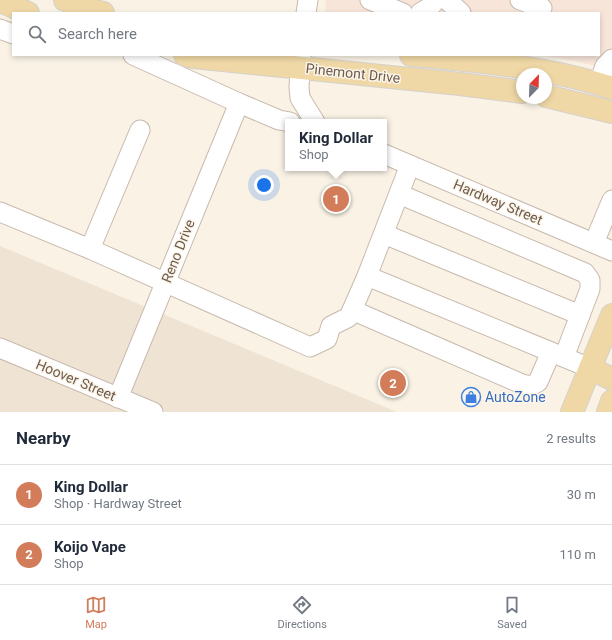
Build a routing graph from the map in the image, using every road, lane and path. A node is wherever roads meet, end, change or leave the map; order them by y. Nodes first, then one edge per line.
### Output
1 (308, 0) edge
2 (370, 0) edge
3 (436, 0) edge
4 (447, 0) edge
5 (520, 0) edge
6 (0, 1) edge
7 (542, 7) edge
8 (26, 12) edge
9 (306, 12) edge
10 (400, 12) edge
11 (422, 12) edge
12 (460, 12) edge
13 (0, 28) edge
14 (12, 34) edge
15 (135, 56) edge
16 (189, 56) edge
17 (436, 56) edge
18 (461, 57) edge
19 (612, 59) edge
20 (300, 61) edge
21 (460, 84) junction
22 (605, 86) edge
23 (516, 91) edge
24 (552, 97) edge
25 (239, 103) junction
26 (612, 112) edge
27 (312, 119) edge
28 (285, 121) edge
29 (140, 130) dead end
30 (387, 155) edge
31 (410, 165) junction
32 (399, 194) junction
33 (611, 205) edge
34 (0, 212) edge
35 (384, 234) junction
36 (594, 243) junction
37 (90, 249) junction
38 (612, 251) edge
39 (367, 276) junction
40 (165, 282) junction
41 (352, 310) junction
42 (580, 315) junction
43 (612, 315) edge
44 (0, 348) edge
45 (557, 355) junction
46 (590, 368) junction
47 (612, 380) edge
48 (118, 398) junction
49 (612, 401) edge
50 (153, 412) edge
51 (572, 412) edge
52 (608, 412) edge

1 - 9 street
2 - 10 street
3 - 11 street
4 - 12 street
5 - 7 street
6 - 8 main road
13 - 14 street
15 - 25 street
16 - 20 main road, Pinemont Drive
17 - 18 main road, Pinemont Drive
18 - 21 main road
18 - 22 main road, Pinemont Drive
19 - 22 street
20 - 21 main road, Pinemont Drive
20 - 27 street
21 - 23 main road, Pinemont Drive
24 - 26 main road
25 - 28 street
25 - 40 street, Reno Drive
29 - 37 street
30 - 31 street, Hardway Street
31 - 32 street
31 - 36 street, Hardway Street
32 - 35 street
32 - 42 street
33 - 36 street
34 - 37 street
35 - 39 street
35 - 42 street
36 - 38 street, Hardway Street
37 - 40 street
39 - 41 street
39 - 45 street
40 - 41 street
40 - 48 street, Reno Drive
41 - 45 street
42 - 45 street
43 - 46 main road
44 - 48 street, Hoover Street
45 - 46 street
46 - 47 main road
46 - 51 main road
48 - 50 street, Hoover Street
49 - 52 main road

